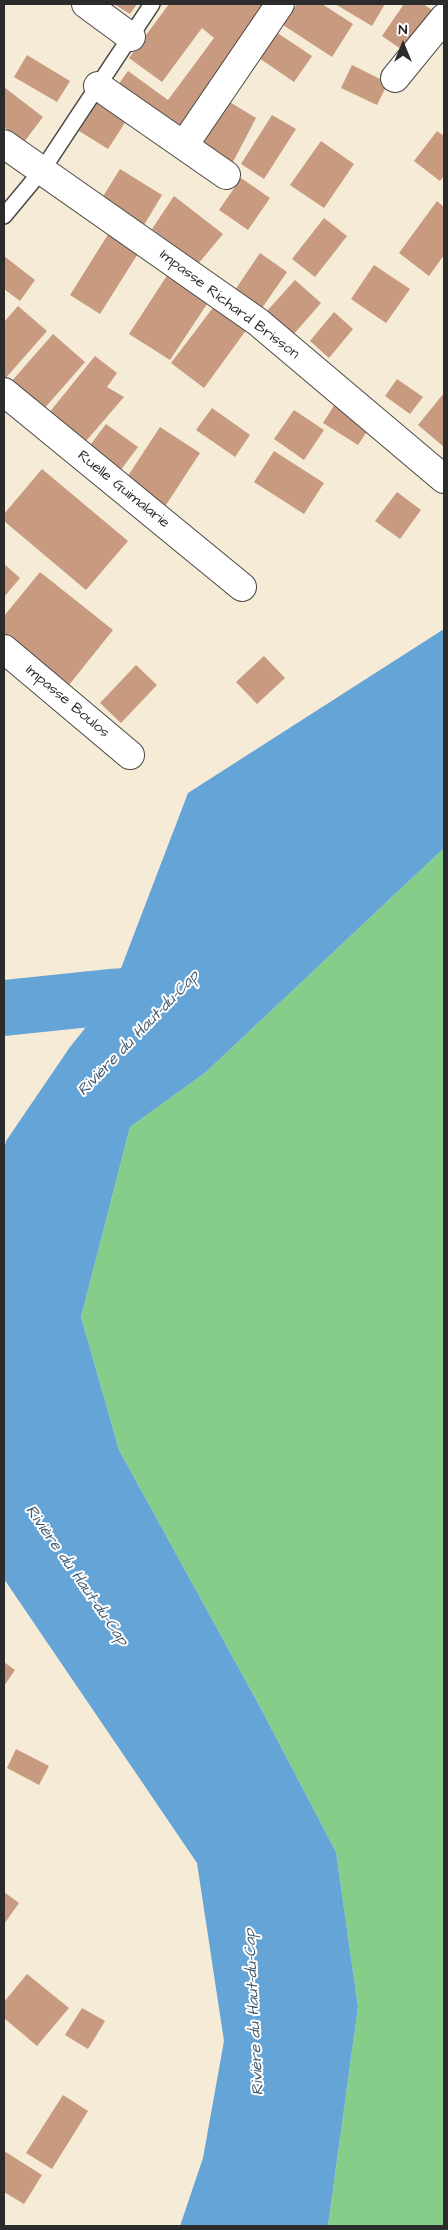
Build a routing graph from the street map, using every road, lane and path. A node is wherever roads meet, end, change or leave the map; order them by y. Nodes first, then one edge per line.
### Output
1 (86, 4) edge
2 (152, 4) edge
3 (280, 4) edge
4 (444, 18) edge
5 (131, 36) junction
6 (395, 78) dead end
7 (98, 86) junction
8 (4, 144) edge
9 (184, 146) junction
10 (42, 169) junction
11 (226, 175) dead end
12 (4, 216) edge
13 (4, 392) edge
14 (444, 478) edge
15 (242, 587) dead end
16 (4, 649) edge
17 (130, 756) dead end

1 - 5 street
2 - 5 lane
3 - 9 street
4 - 6 street
5 - 7 lane
7 - 9 street
7 - 10 lane
8 - 10 street, Impasse Richard Brisson
9 - 11 street
10 - 12 lane
10 - 14 street, Impasse Richard Brisson
13 - 15 street, Ruelle Guimalarie
16 - 17 street, Impasse Boulos

